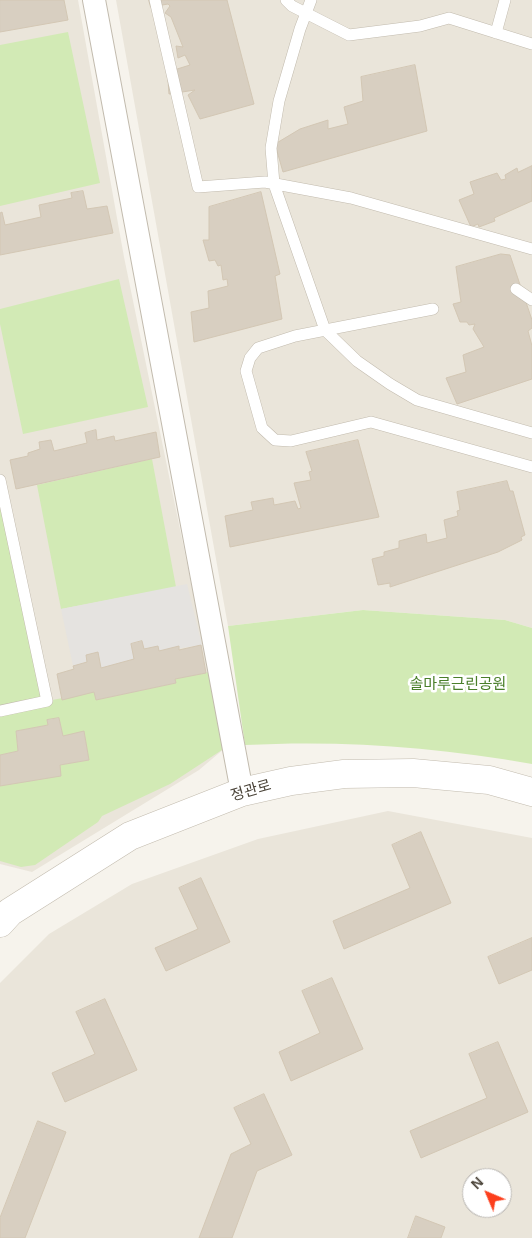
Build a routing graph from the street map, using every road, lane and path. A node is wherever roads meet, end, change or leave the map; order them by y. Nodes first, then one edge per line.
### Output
1 (94, 0) edge
2 (155, 0) edge
3 (286, 0) edge
4 (311, 0) edge
5 (505, 0) edge
6 (306, 13) junction
7 (496, 33) junction
8 (532, 44) edge
9 (274, 184) junction
10 (532, 249) edge
11 (516, 289) dead end
12 (532, 300) edge
13 (434, 309) dead end
14 (325, 330) junction
15 (532, 433) edge
16 (532, 467) edge
17 (0, 480) edge
18 (0, 711) edge
19 (242, 792) junction
20 (532, 792) edge
21 (3, 912) edge

1 - 19 street
2 - 9 lane
3 - 6 lane
4 - 6 lane
5 - 7 lane
6 - 7 lane
6 - 9 lane
7 - 8 lane
9 - 10 lane
9 - 14 lane
11 - 12 lane
13 - 14 lane
14 - 15 lane
14 - 16 lane
17 - 18 lane
19 - 20 street, 정관로
19 - 21 street, 정관로

